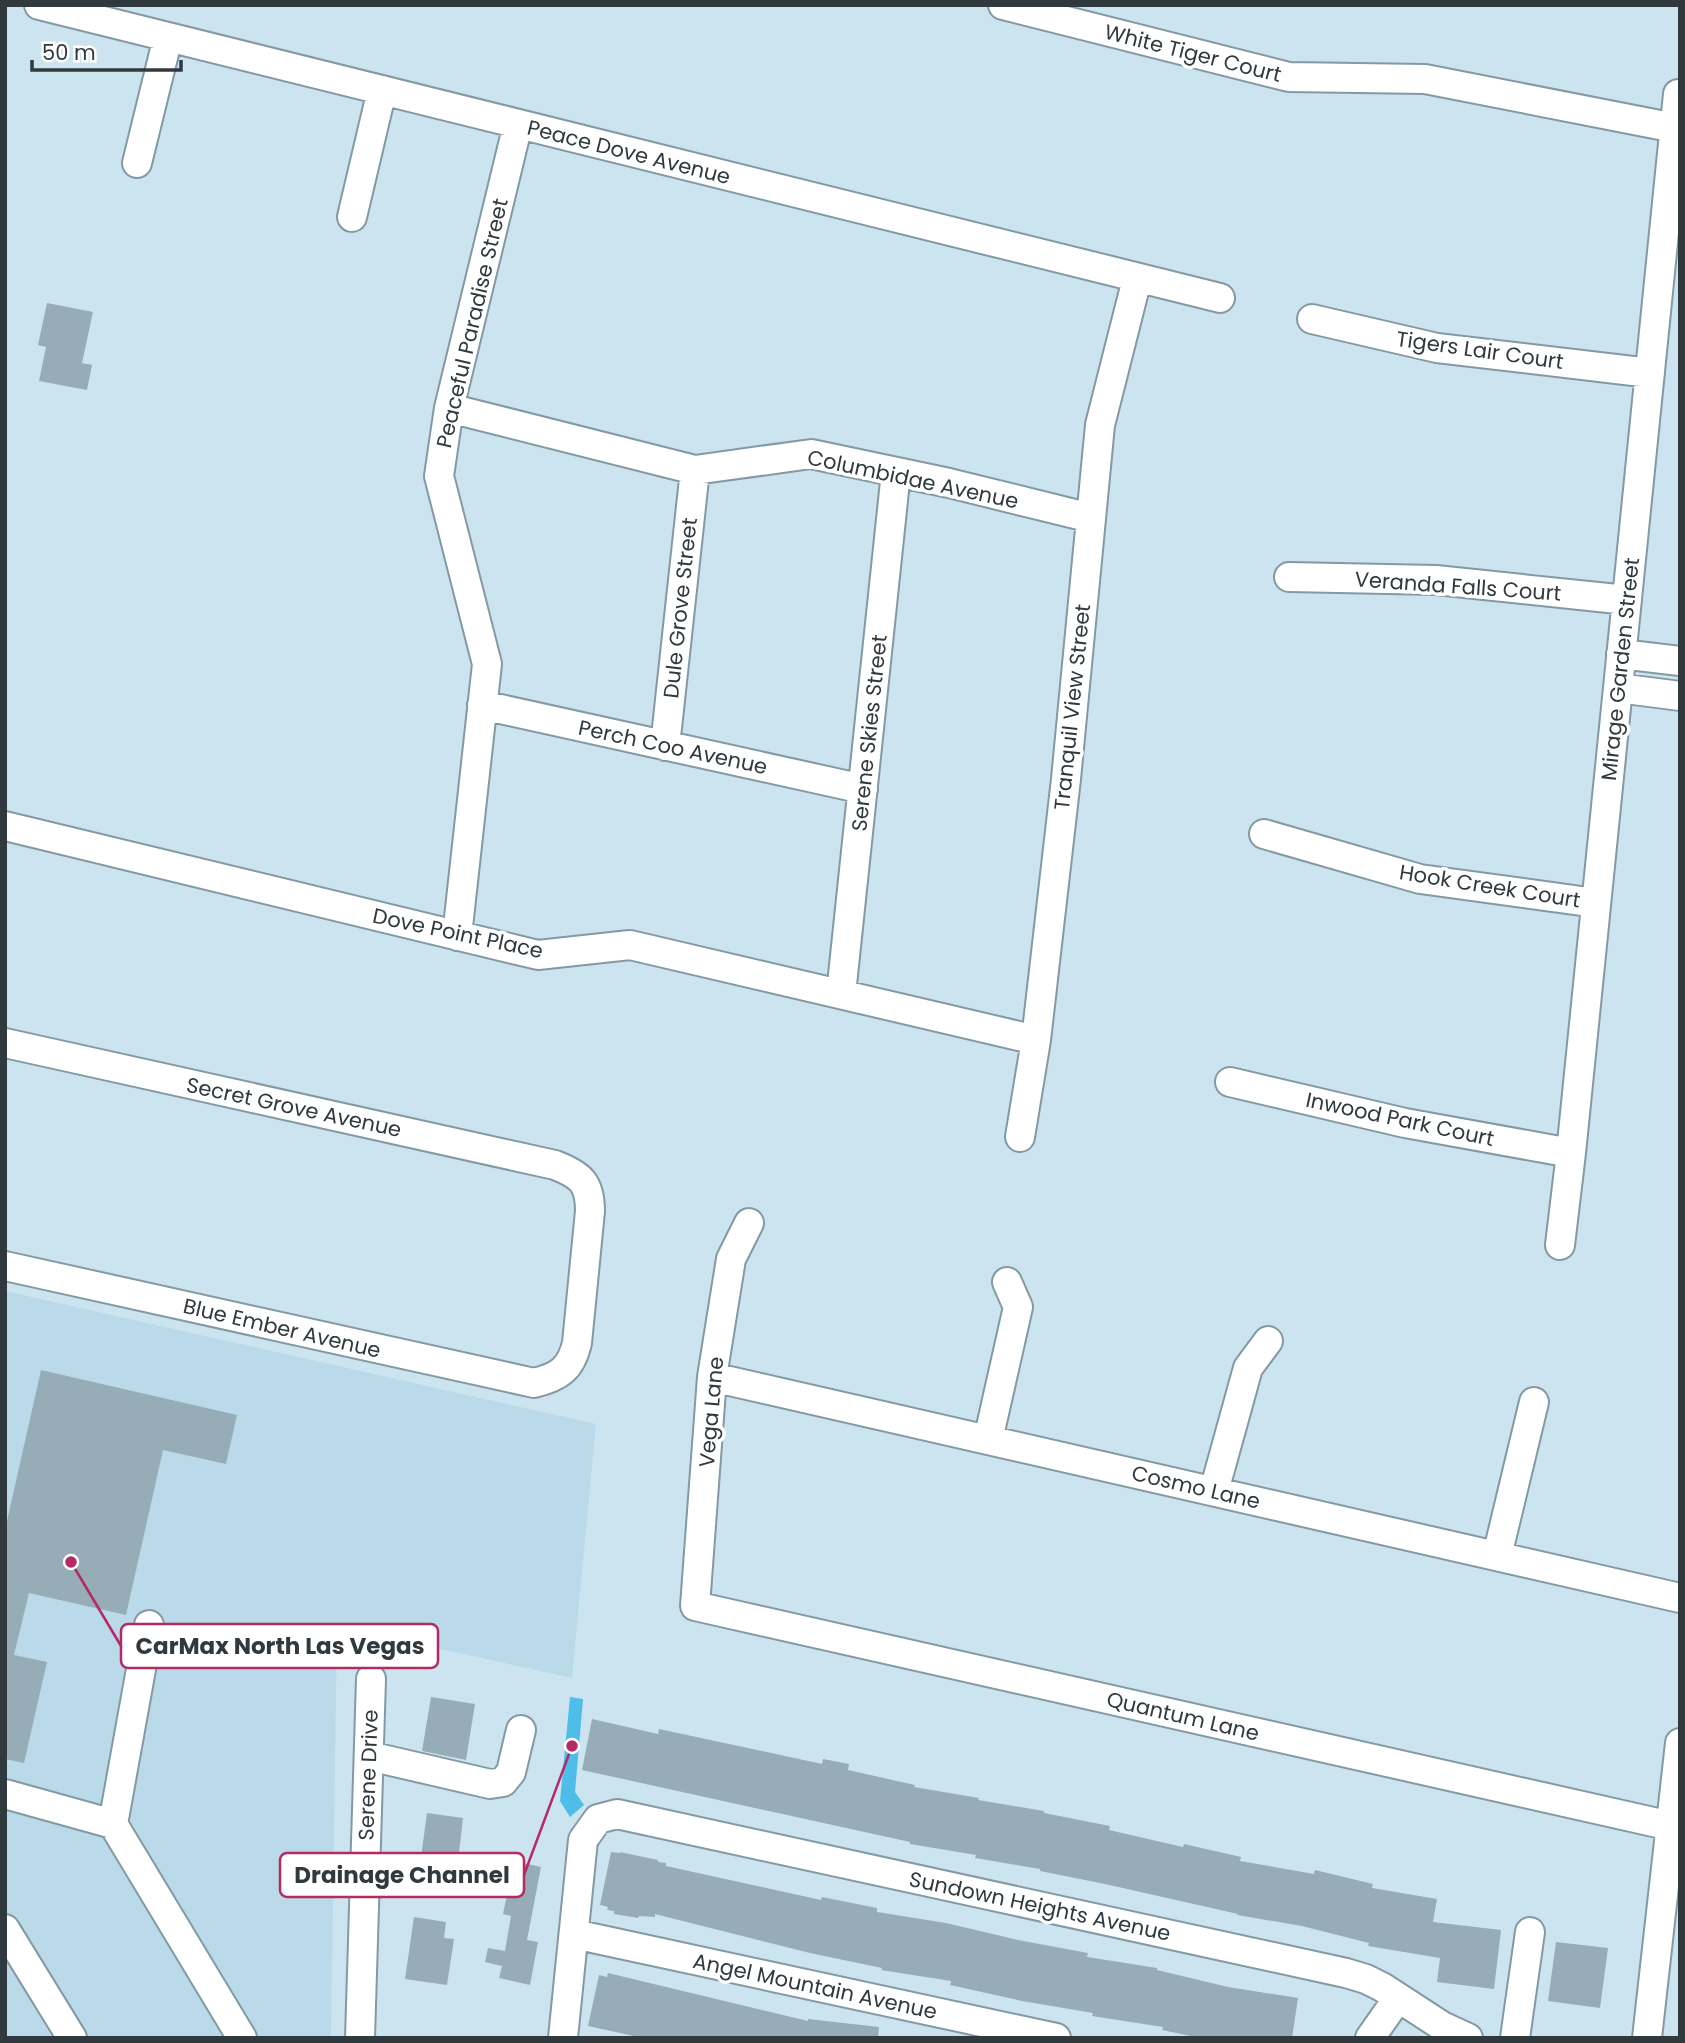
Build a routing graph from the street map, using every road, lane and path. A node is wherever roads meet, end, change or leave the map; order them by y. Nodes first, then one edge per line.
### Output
1 (39, 5) edge
2 (1003, 5) edge
3 (168, 37) junction
4 (382, 90) junction
5 (1678, 94) edge
6 (518, 124) junction
7 (1675, 128) junction
8 (137, 163) dead end
9 (352, 217) dead end
10 (1137, 279) junction
11 (1220, 298) dead end
12 (1312, 319) dead end
13 (1650, 373) junction
14 (449, 408) junction
15 (695, 470) junction
16 (896, 472) junction
17 (1091, 518) junction
18 (1289, 577) dead end
19 (1627, 600) junction
20 (1621, 654) junction
21 (1679, 661) edge
22 (1618, 688) junction
23 (1677, 695) edge
24 (482, 705) junction
25 (664, 746) junction
26 (863, 789) junction
27 (5, 827) edge
28 (1264, 834) dead end
29 (1596, 903) junction
30 (457, 936) junction
31 (841, 994) junction
32 (1036, 1040) junction
33 (5, 1043) edge
34 (1230, 1082) dead end
35 (1020, 1137) dead end
36 (1571, 1153) junction
37 (749, 1223) dead end
38 (1560, 1245) dead end
39 (5, 1266) edge
40 (1007, 1282) dead end
41 (1268, 1341) dead end
42 (559, 1375) joint
43 (712, 1377) junction
44 (1534, 1402) dead end
45 (988, 1440) junction
46 (1214, 1491) junction
47 (1497, 1556) junction
48 (1680, 1598) edge
49 (695, 1606) joint
50 (149, 1625) dead end
51 (371, 1679) dead end
52 (522, 1730) dead end
53 (1680, 1743) edge
54 (369, 1756) junction
55 (5, 1794) edge
56 (113, 1824) junction
57 (1671, 1826) junction
58 (5, 1929) edge
59 (1531, 1932) dead end
60 (574, 1934) junction
61 (1398, 1998) junction
62 (72, 2038) edge
63 (242, 2038) edge
64 (360, 2038) edge
65 (563, 2038) edge
66 (1056, 2038) edge
67 (1370, 2038) edge
68 (1468, 2038) edge
69 (1515, 2038) edge
70 (1647, 2038) edge

1 - 3 street, Peace Dove Avenue
2 - 7 street, White Tiger Court
3 - 4 street, Peace Dove Avenue
3 - 8 street
4 - 6 street, Peace Dove Avenue
4 - 9 street
5 - 7 street, Mirage Garden Street
6 - 10 street, Peace Dove Avenue
6 - 14 street, Peaceful Paradise Street
7 - 13 street, Mirage Garden Street
10 - 11 street, Peace Dove Avenue
10 - 17 street, Tranquil View Street
12 - 13 street, Tigers Lair Court
13 - 19 street, Mirage Garden Street
14 - 15 street, Columbidae Avenue
14 - 24 street, Peaceful Paradise Street
15 - 16 street, Columbidae Avenue
15 - 25 street, Dule Grove Street
16 - 17 street, Columbidae Avenue
16 - 26 street, Serene Skies Street
17 - 32 street, Tranquil View Street
18 - 19 street, Veranda Falls Court
19 - 20 street, Mirage Garden Street
20 - 21 street
20 - 22 street, Mirage Garden Street
21 - 23 street
22 - 23 street
22 - 29 street, Mirage Garden Street
24 - 25 street, Perch Coo Avenue
24 - 30 street, Peaceful Paradise Street
25 - 26 street, Perch Coo Avenue
26 - 31 street, Serene Skies Street
27 - 30 street, Dove Point Place
28 - 29 street, Hook Creek Court
29 - 36 street, Mirage Garden Street
30 - 31 street, Dove Point Place
31 - 32 street, Dove Point Place
32 - 35 street, Tranquil View Street
33 - 42 street, Secret Grove Avenue
34 - 36 street, Inwood Park Court
36 - 38 street, Mirage Garden Street
37 - 43 street, Vega Lane
39 - 42 street, Blue Ember Avenue
40 - 45 street
41 - 46 street
43 - 45 street, Cosmo Lane
43 - 49 street, Vega Lane
44 - 47 street
45 - 46 street, Cosmo Lane
46 - 47 street, Cosmo Lane
47 - 48 street, Cosmo Lane
49 - 57 street, Quantum Lane
50 - 56 street
51 - 54 street, Serene Drive
52 - 54 street
53 - 57 street
54 - 64 street, Serene Drive
55 - 56 street
56 - 63 street
57 - 70 street
58 - 62 street
59 - 69 street
60 - 61 street, Sundown Heights Avenue
60 - 65 street
60 - 66 street, Angel Mountain Avenue
61 - 67 street
61 - 68 street, Sundown Heights Avenue

